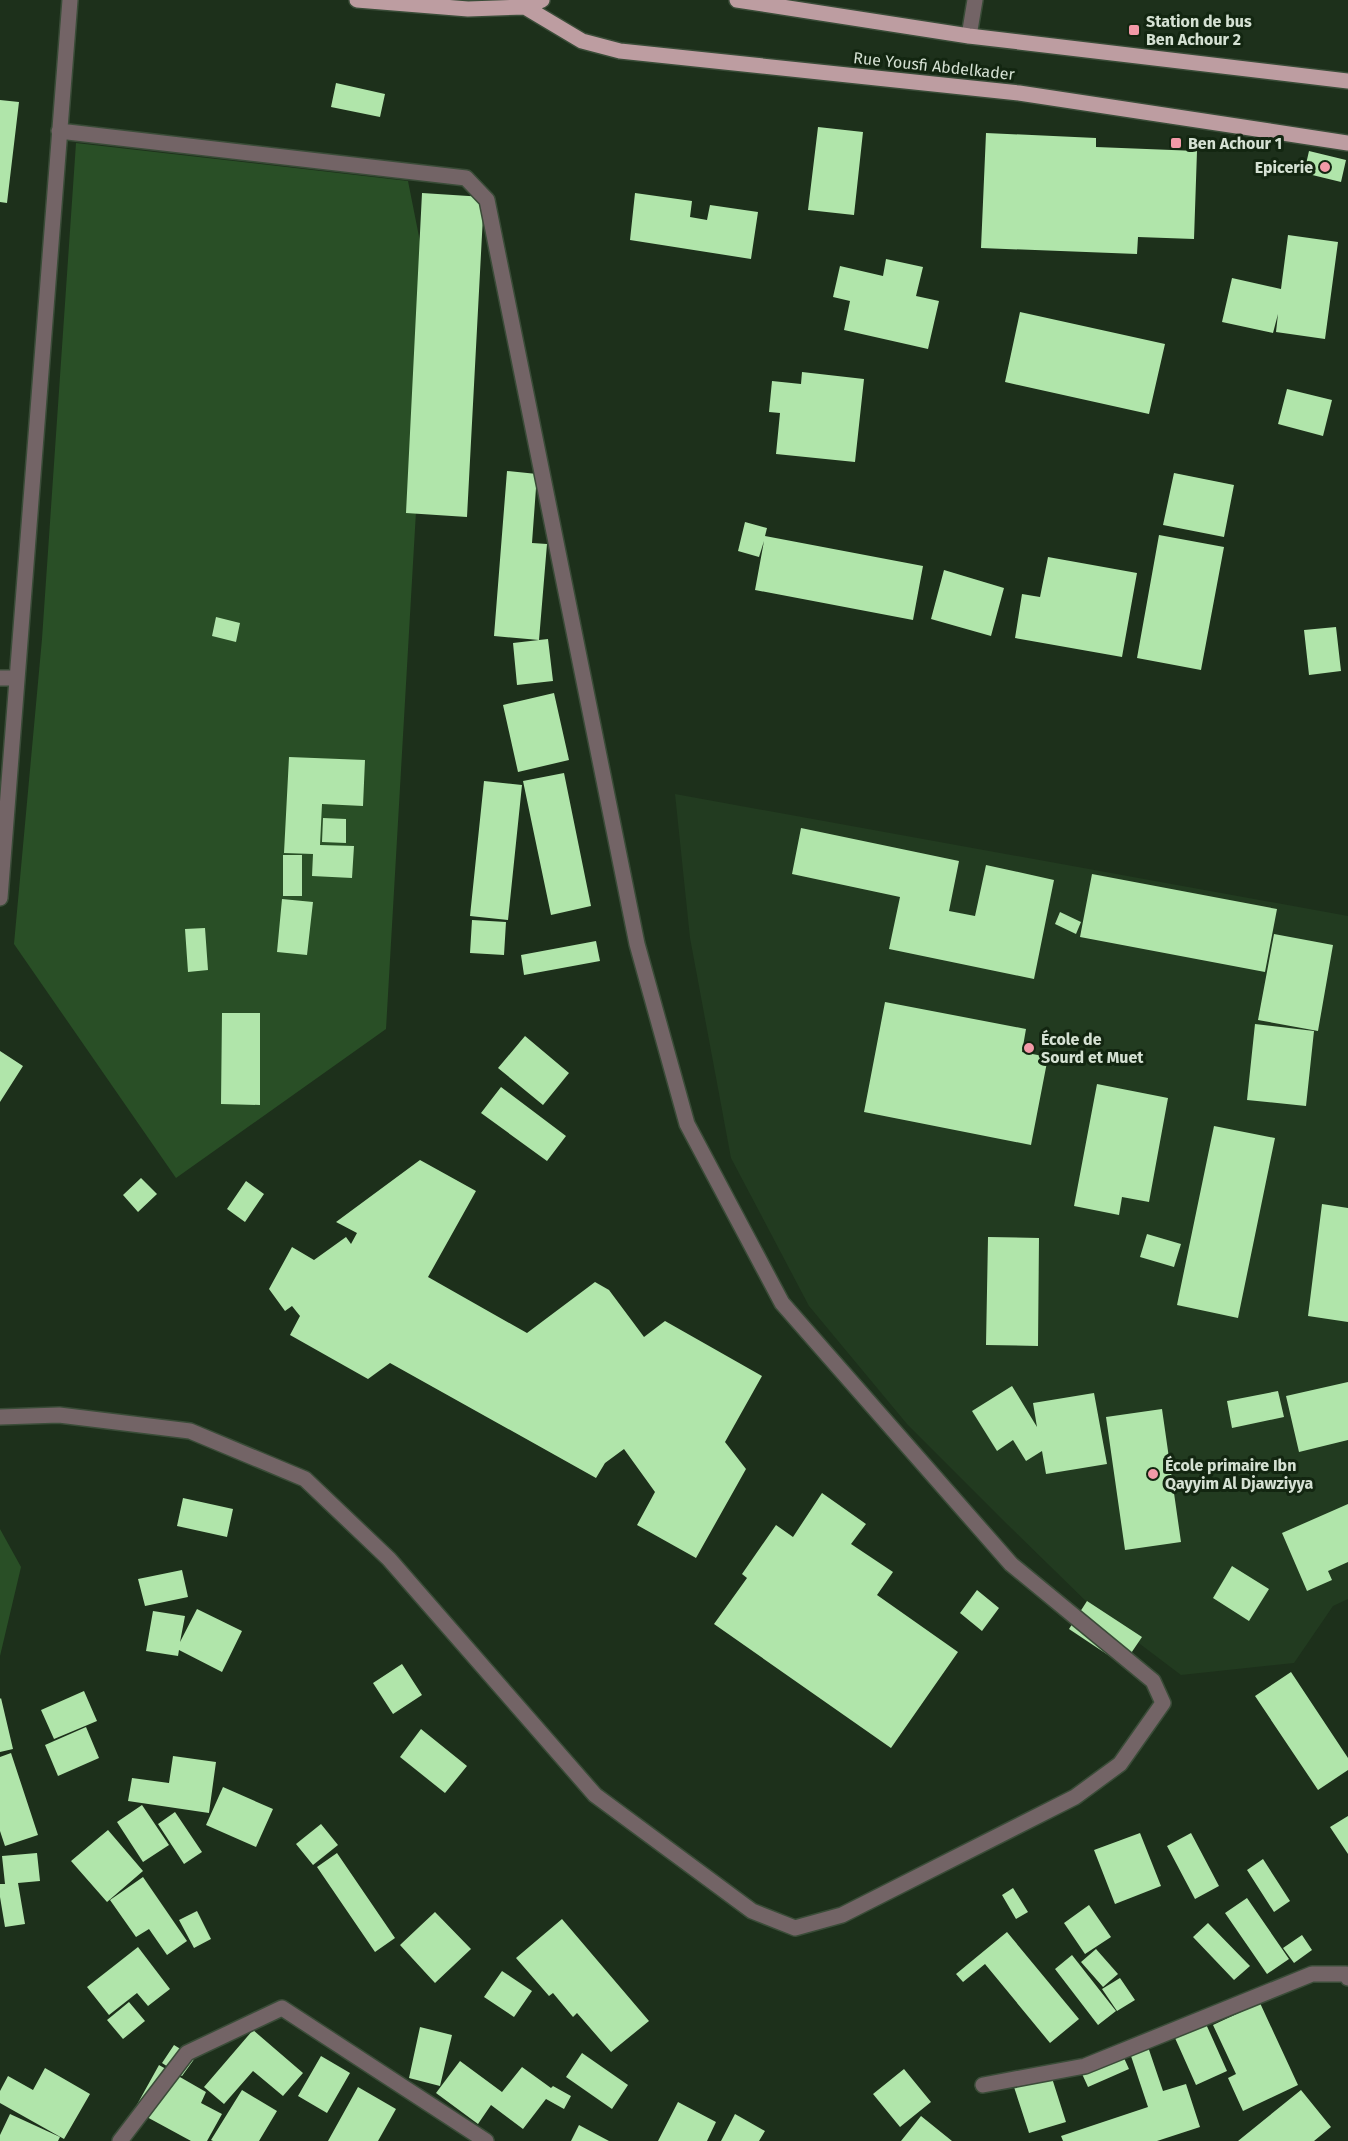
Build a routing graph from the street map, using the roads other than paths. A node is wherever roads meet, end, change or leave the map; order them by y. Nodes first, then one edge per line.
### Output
1 (69, 0) edge
2 (357, 0) edge
3 (542, 0) edge
4 (737, 0) edge
5 (975, 0) edge
6 (525, 3) edge
7 (969, 36) junction
8 (1348, 81) edge
9 (59, 131) junction
10 (1348, 143) edge
11 (0, 678) edge
12 (16, 678) junction
13 (0, 898) edge
14 (0, 1417) edge
15 (1348, 1978) edge
16 (983, 2085) dead end
17 (120, 2141) edge
18 (486, 2141) edge

1 - 9 street
2 - 6 main road
3 - 6 main road
4 - 7 main road, Rue Yousfi Abdelkader
5 - 7 street
6 - 10 main road, Rue Yousfi Abdelkader
7 - 8 main road, Rue Yousfi Abdelkader
9 - 12 street
9 - 14 street
11 - 12 street
12 - 13 street
15 - 16 street
17 - 18 street

